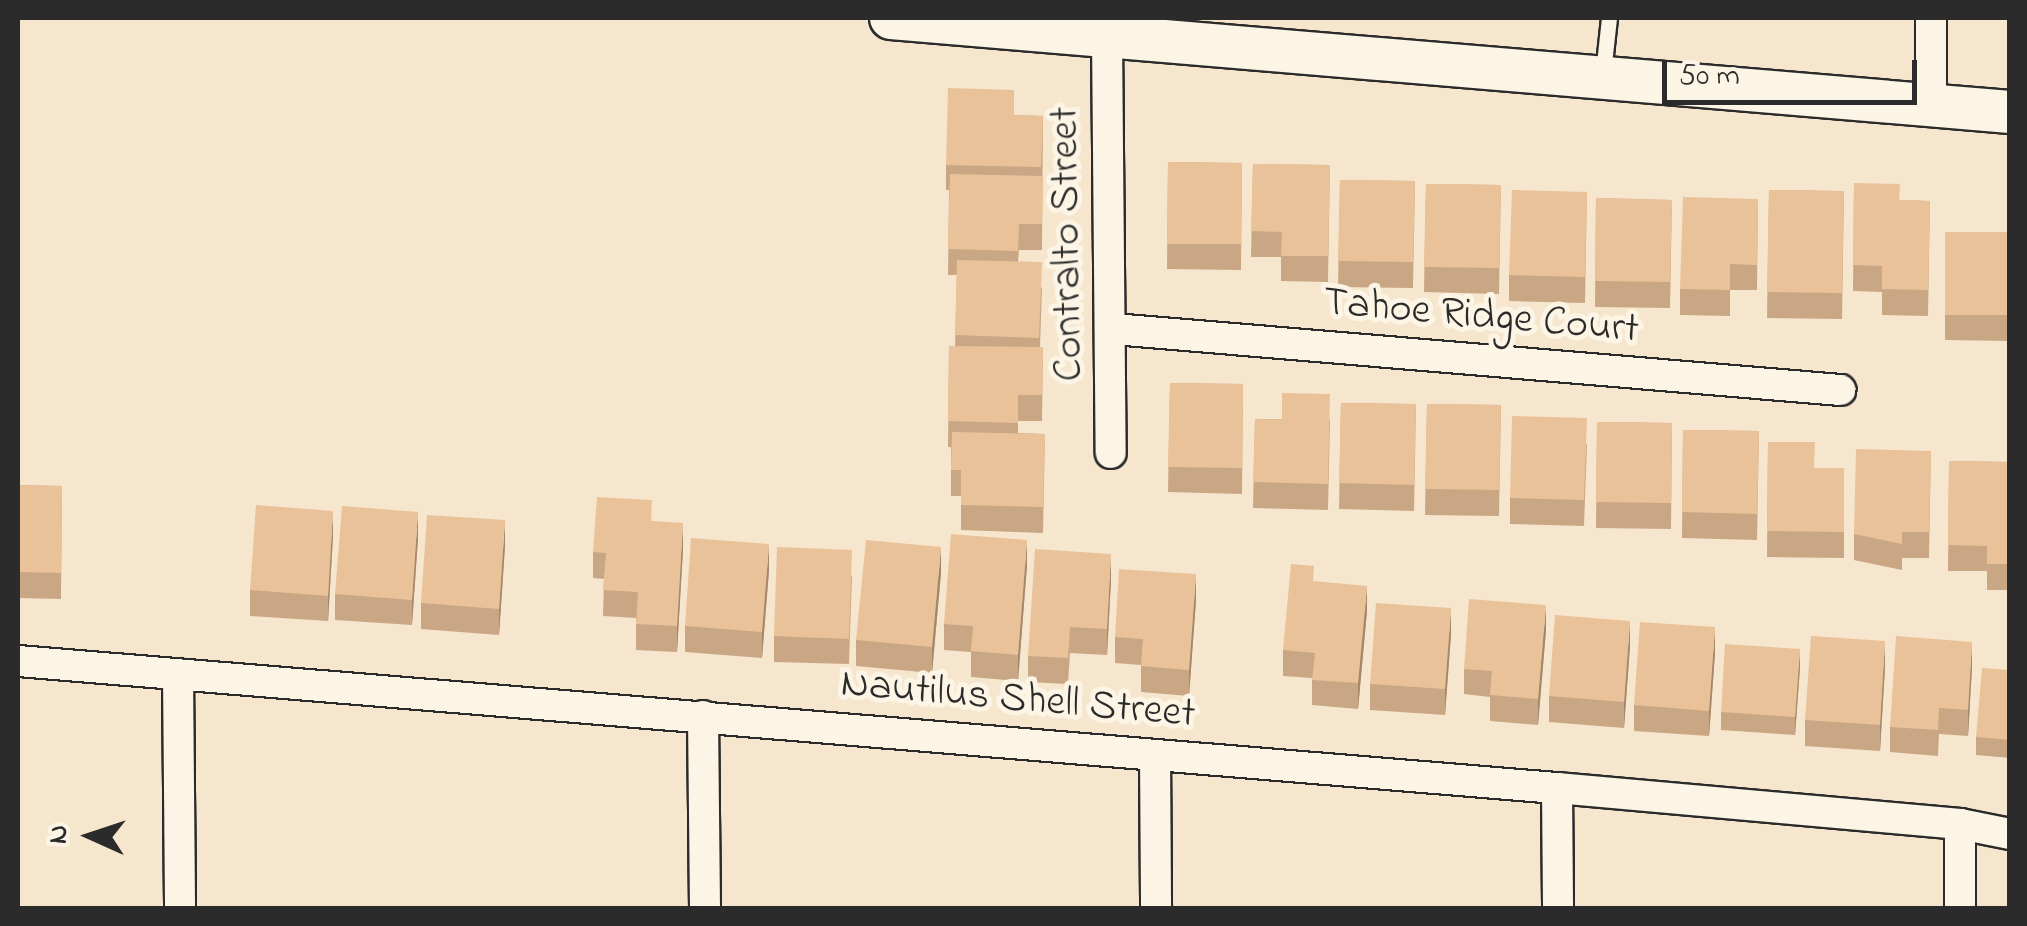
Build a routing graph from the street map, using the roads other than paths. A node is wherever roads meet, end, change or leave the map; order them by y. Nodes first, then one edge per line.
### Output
1 (891, 18) edge
2 (1608, 18) edge
3 (1931, 18) edge
4 (1107, 35) junction
5 (1602, 77) junction
6 (1931, 106) junction
7 (2010, 112) edge
8 (1114, 329) junction
9 (1840, 390) dead end
10 (1112, 453) dead end
11 (18, 661) edge
12 (178, 674) junction
13 (703, 716) junction
14 (1155, 755) junction
15 (1557, 788) junction
16 (1960, 824) junction
17 (2010, 834) edge
18 (180, 908) edge
19 (705, 908) edge
20 (1156, 908) edge
21 (1558, 908) edge
22 (1960, 908) edge

1 - 4 street
2 - 5 lane
3 - 6 street
4 - 5 street
4 - 8 street, Contralto Street
5 - 6 street
6 - 7 street
8 - 9 street, Tahoe Ridge Court
8 - 10 street, Contralto Street
11 - 12 street, Nautilus Shell Street
12 - 13 street, Nautilus Shell Street
12 - 18 street
13 - 14 street, Nautilus Shell Street
13 - 19 street
14 - 15 street, Nautilus Shell Street
14 - 20 street
15 - 16 street, Nautilus Shell Street
15 - 21 street
16 - 17 street, Nautilus Shell Street
16 - 22 street

